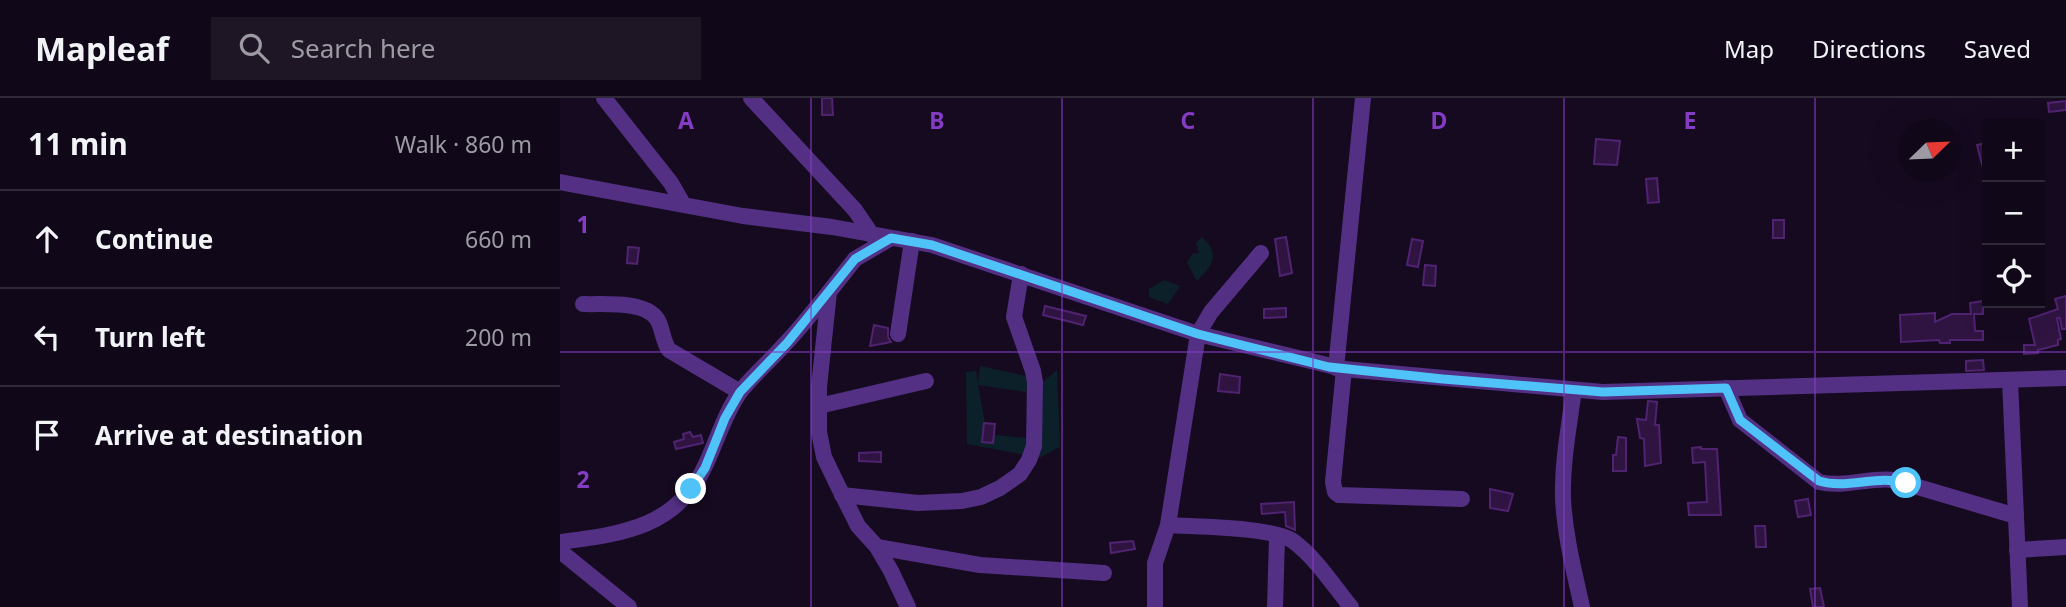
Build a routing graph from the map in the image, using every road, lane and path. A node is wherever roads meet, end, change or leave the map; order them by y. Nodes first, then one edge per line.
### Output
1 (604, 98) edge
2 (751, 98) edge
3 (1363, 98) edge
4 (560, 181) edge
5 (683, 204) junction
6 (872, 235) junction
7 (891, 238) junction
8 (912, 241) junction
9 (1261, 253) dead end
10 (1021, 274) junction
11 (829, 292) junction
12 (583, 304) dead end
13 (898, 334) dead end
14 (1198, 334) junction
15 (1340, 369) junction
16 (2066, 378) edge
17 (926, 381) dead end
18 (2010, 381) junction
19 (1726, 388) junction
20 (1574, 390) junction
21 (740, 392) junction
22 (819, 406) junction
23 (842, 495) junction
24 (1462, 499) dead end
25 (2016, 516) junction
26 (1168, 525) junction
27 (1274, 535) junction
28 (560, 542) edge
29 (877, 547) junction
30 (2066, 547) edge
31 (2017, 550) junction
32 (560, 551) edge
33 (1104, 573) dead end
34 (629, 607) edge
35 (908, 607) edge
36 (1155, 607) edge
37 (1275, 607) edge
38 (1351, 607) edge
39 (1582, 607) edge
40 (2020, 607) edge

1 - 5 street
2 - 6 street
3 - 15 street
4 - 5 street
5 - 6 street
6 - 7 street
7 - 8 street
7 - 11 street
8 - 10 street
8 - 13 street
9 - 14 street
10 - 14 street
10 - 23 street
11 - 21 street
11 - 22 street
12 - 21 street
14 - 15 street
14 - 26 street
15 - 20 street
15 - 24 street
16 - 18 street
17 - 22 street
18 - 19 street
18 - 25 street
19 - 20 street
19 - 25 street
20 - 39 street
21 - 28 street
22 - 23 street
23 - 29 street
25 - 31 street
26 - 27 street
26 - 36 street
27 - 37 street
27 - 38 street
29 - 33 street
29 - 35 street
30 - 31 street
31 - 40 street
32 - 34 street

